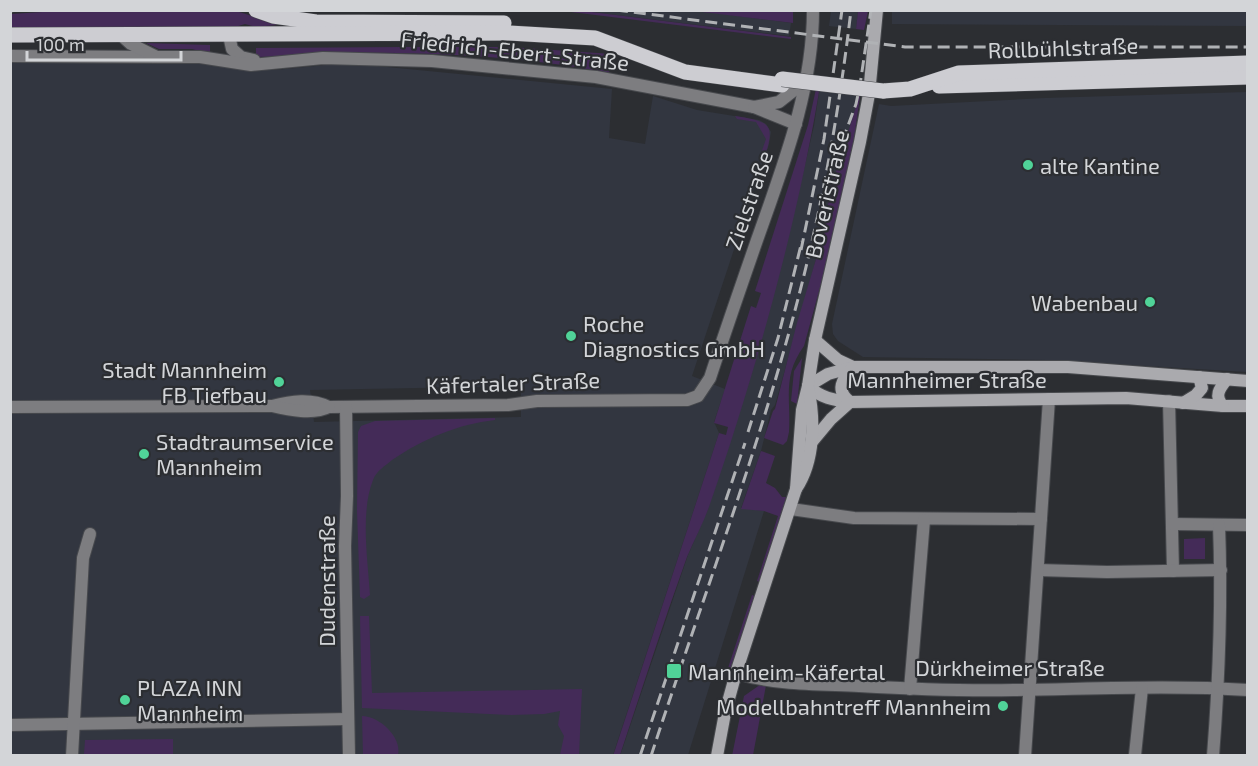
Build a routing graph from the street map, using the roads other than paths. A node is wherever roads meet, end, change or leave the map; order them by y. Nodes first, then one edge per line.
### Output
1 (256, 10) edge
2 (813, 10) edge
3 (877, 10) edge
4 (235, 34) junction
5 (10, 35) edge
6 (121, 35) junction
7 (10, 56) edge
8 (157, 57) junction
9 (270, 62) junction
10 (1248, 63) edge
11 (1248, 77) edge
12 (807, 80) junction
13 (782, 82) junction
14 (883, 94) junction
15 (779, 102) junction
16 (754, 107) junction
17 (797, 119) junction
18 (815, 340) junction
19 (853, 368) junction
20 (1199, 377) junction
21 (1227, 379) junction
22 (1248, 381) edge
23 (808, 386) junction
24 (698, 396) joint
25 (1049, 399) junction
26 (1169, 401) junction
27 (850, 402) junction
28 (1183, 403) junction
29 (1223, 406) junction
30 (1248, 406) edge
31 (10, 407) edge
32 (346, 407) junction
33 (811, 443) junction
34 (796, 489) junction
35 (791, 509) junction
36 (1041, 519) junction
37 (924, 520) junction
38 (1172, 524) junction
39 (1219, 525) junction
40 (1248, 525) edge
41 (90, 534) dead end
42 (1038, 570) junction
43 (1221, 570) junction
44 (1173, 571) junction
45 (736, 673) junction
46 (1142, 688) junction
47 (1218, 688) junction
48 (910, 689) junction
49 (1030, 690) junction
50 (1248, 690) edge
51 (348, 719) junction
52 (74, 724) junction
53 (10, 725) edge
54 (1135, 755) edge
55 (72, 756) edge
56 (349, 756) edge
57 (717, 756) edge
58 (1025, 756) edge
59 (1214, 756) edge

1 - 13 main road, Friedrich-Ebert-Straße
2 - 12 street, Zielstraße
3 - 18 main road, Boveristraße
4 - 6 main road, Friedrich-Ebert-Straße
4 - 9 street, Friedrich-Ebert-Straße
4 - 13 main road, Friedrich-Ebert-Straße
5 - 6 main road, Friedrich-Ebert-Straße
6 - 8 street
7 - 8 street, Friedrich-Ebert-Straße
8 - 9 street, Friedrich-Ebert-Straße
9 - 16 street, Friedrich-Ebert-Straße
10 - 14 main road, Rollbühlstraße
11 - 14 main road, Rollbühlstraße
12 - 15 street, Friedrich-Ebert-Straße
12 - 17 street, Zielstraße
13 - 14 main road, bridge
15 - 16 street, Friedrich-Ebert-Straße
15 - 17 street
16 - 17 street, Friedrich-Ebert-Straße
17 - 24 street, Zielstraße
18 - 19 main road
18 - 23 main road, Boveristraße
19 - 20 main road, Mannheimer Straße
19 - 23 main road, Mannheimer Straße
19 - 27 main road
20 - 21 main road, Mannheimer Straße
20 - 28 main road
21 - 22 main road, Mannheimer Straße
21 - 29 main road
23 - 27 main road, Mannheimer Straße
23 - 33 main road
23 - 34 main road
24 - 32 street, Käfertaler Straße
25 - 26 main road, Mannheimer Straße
25 - 27 main road, Mannheimer Straße
25 - 36 street
26 - 28 main road, Mannheimer Straße
26 - 38 street
27 - 33 main road
28 - 29 main road, Mannheimer Straße
29 - 30 main road, Mannheimer Straße
31 - 32 street, Käfertaler Straße
32 - 51 street, Dudenstraße
33 - 34 main road
34 - 35 main road
35 - 37 street
35 - 45 main road
36 - 37 street
36 - 42 street
37 - 48 street
38 - 39 street
38 - 44 street
39 - 40 street
39 - 43 street
41 - 52 street
42 - 44 street
42 - 49 street
43 - 44 street
43 - 47 street
45 - 48 street, Dürkheimer Straße
45 - 57 main road
46 - 47 street, Dürkheimer Straße
46 - 49 street, Dürkheimer Straße
46 - 54 street
47 - 50 street, Dürkheimer Straße
47 - 59 street
48 - 49 street, Dürkheimer Straße
49 - 58 street
51 - 52 street
51 - 56 street, Dudenstraße
52 - 53 street
52 - 55 street

